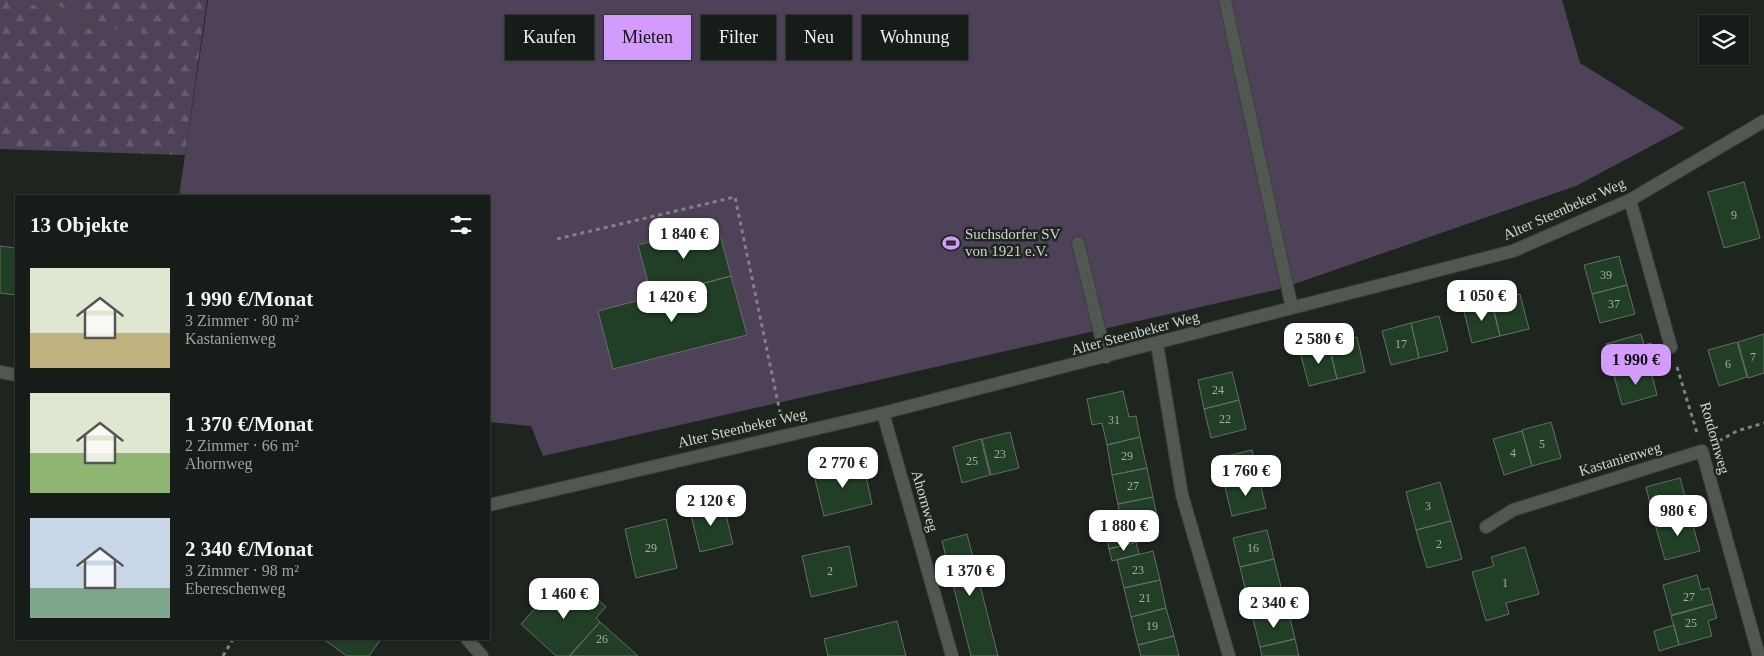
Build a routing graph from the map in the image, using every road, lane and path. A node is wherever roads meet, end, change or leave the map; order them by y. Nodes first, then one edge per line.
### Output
1 (1225, 0) edge
2 (1764, 121) edge
3 (1630, 200) junction
4 (557, 239) dead end
5 (1078, 243) dead end
6 (1292, 308) junction
7 (1157, 344) junction
8 (1671, 347) joint
9 (1106, 357) junction
10 (0, 372) edge
11 (15, 375) edge
12 (883, 414) junction
13 (1764, 423) edge
14 (785, 435) junction
15 (1702, 451) junction
16 (490, 505) edge
17 (1486, 527) dead end
18 (232, 640) edge
19 (468, 640) edge
20 (223, 656) edge
21 (482, 656) edge
22 (952, 656) edge
23 (1229, 656) edge
24 (1759, 656) edge

1 - 6 street
2 - 3 street, Alter Steenbeker Weg
3 - 6 street, Alter Steenbeker Weg
3 - 8 street
4 - 14 path
5 - 9 street
6 - 7 street, Alter Steenbeker Weg
7 - 9 street, Alter Steenbeker Weg
7 - 23 street
8 - 15 path, Rotdornweg
9 - 12 street, Alter Steenbeker Weg
10 - 11 street
12 - 14 street, Alter Steenbeker Weg
12 - 22 street, Ahornweg
13 - 15 path
14 - 16 street, Alter Steenbeker Weg
15 - 17 street, Kastanienweg
15 - 24 street, Rotdornweg
18 - 20 path
19 - 21 street

